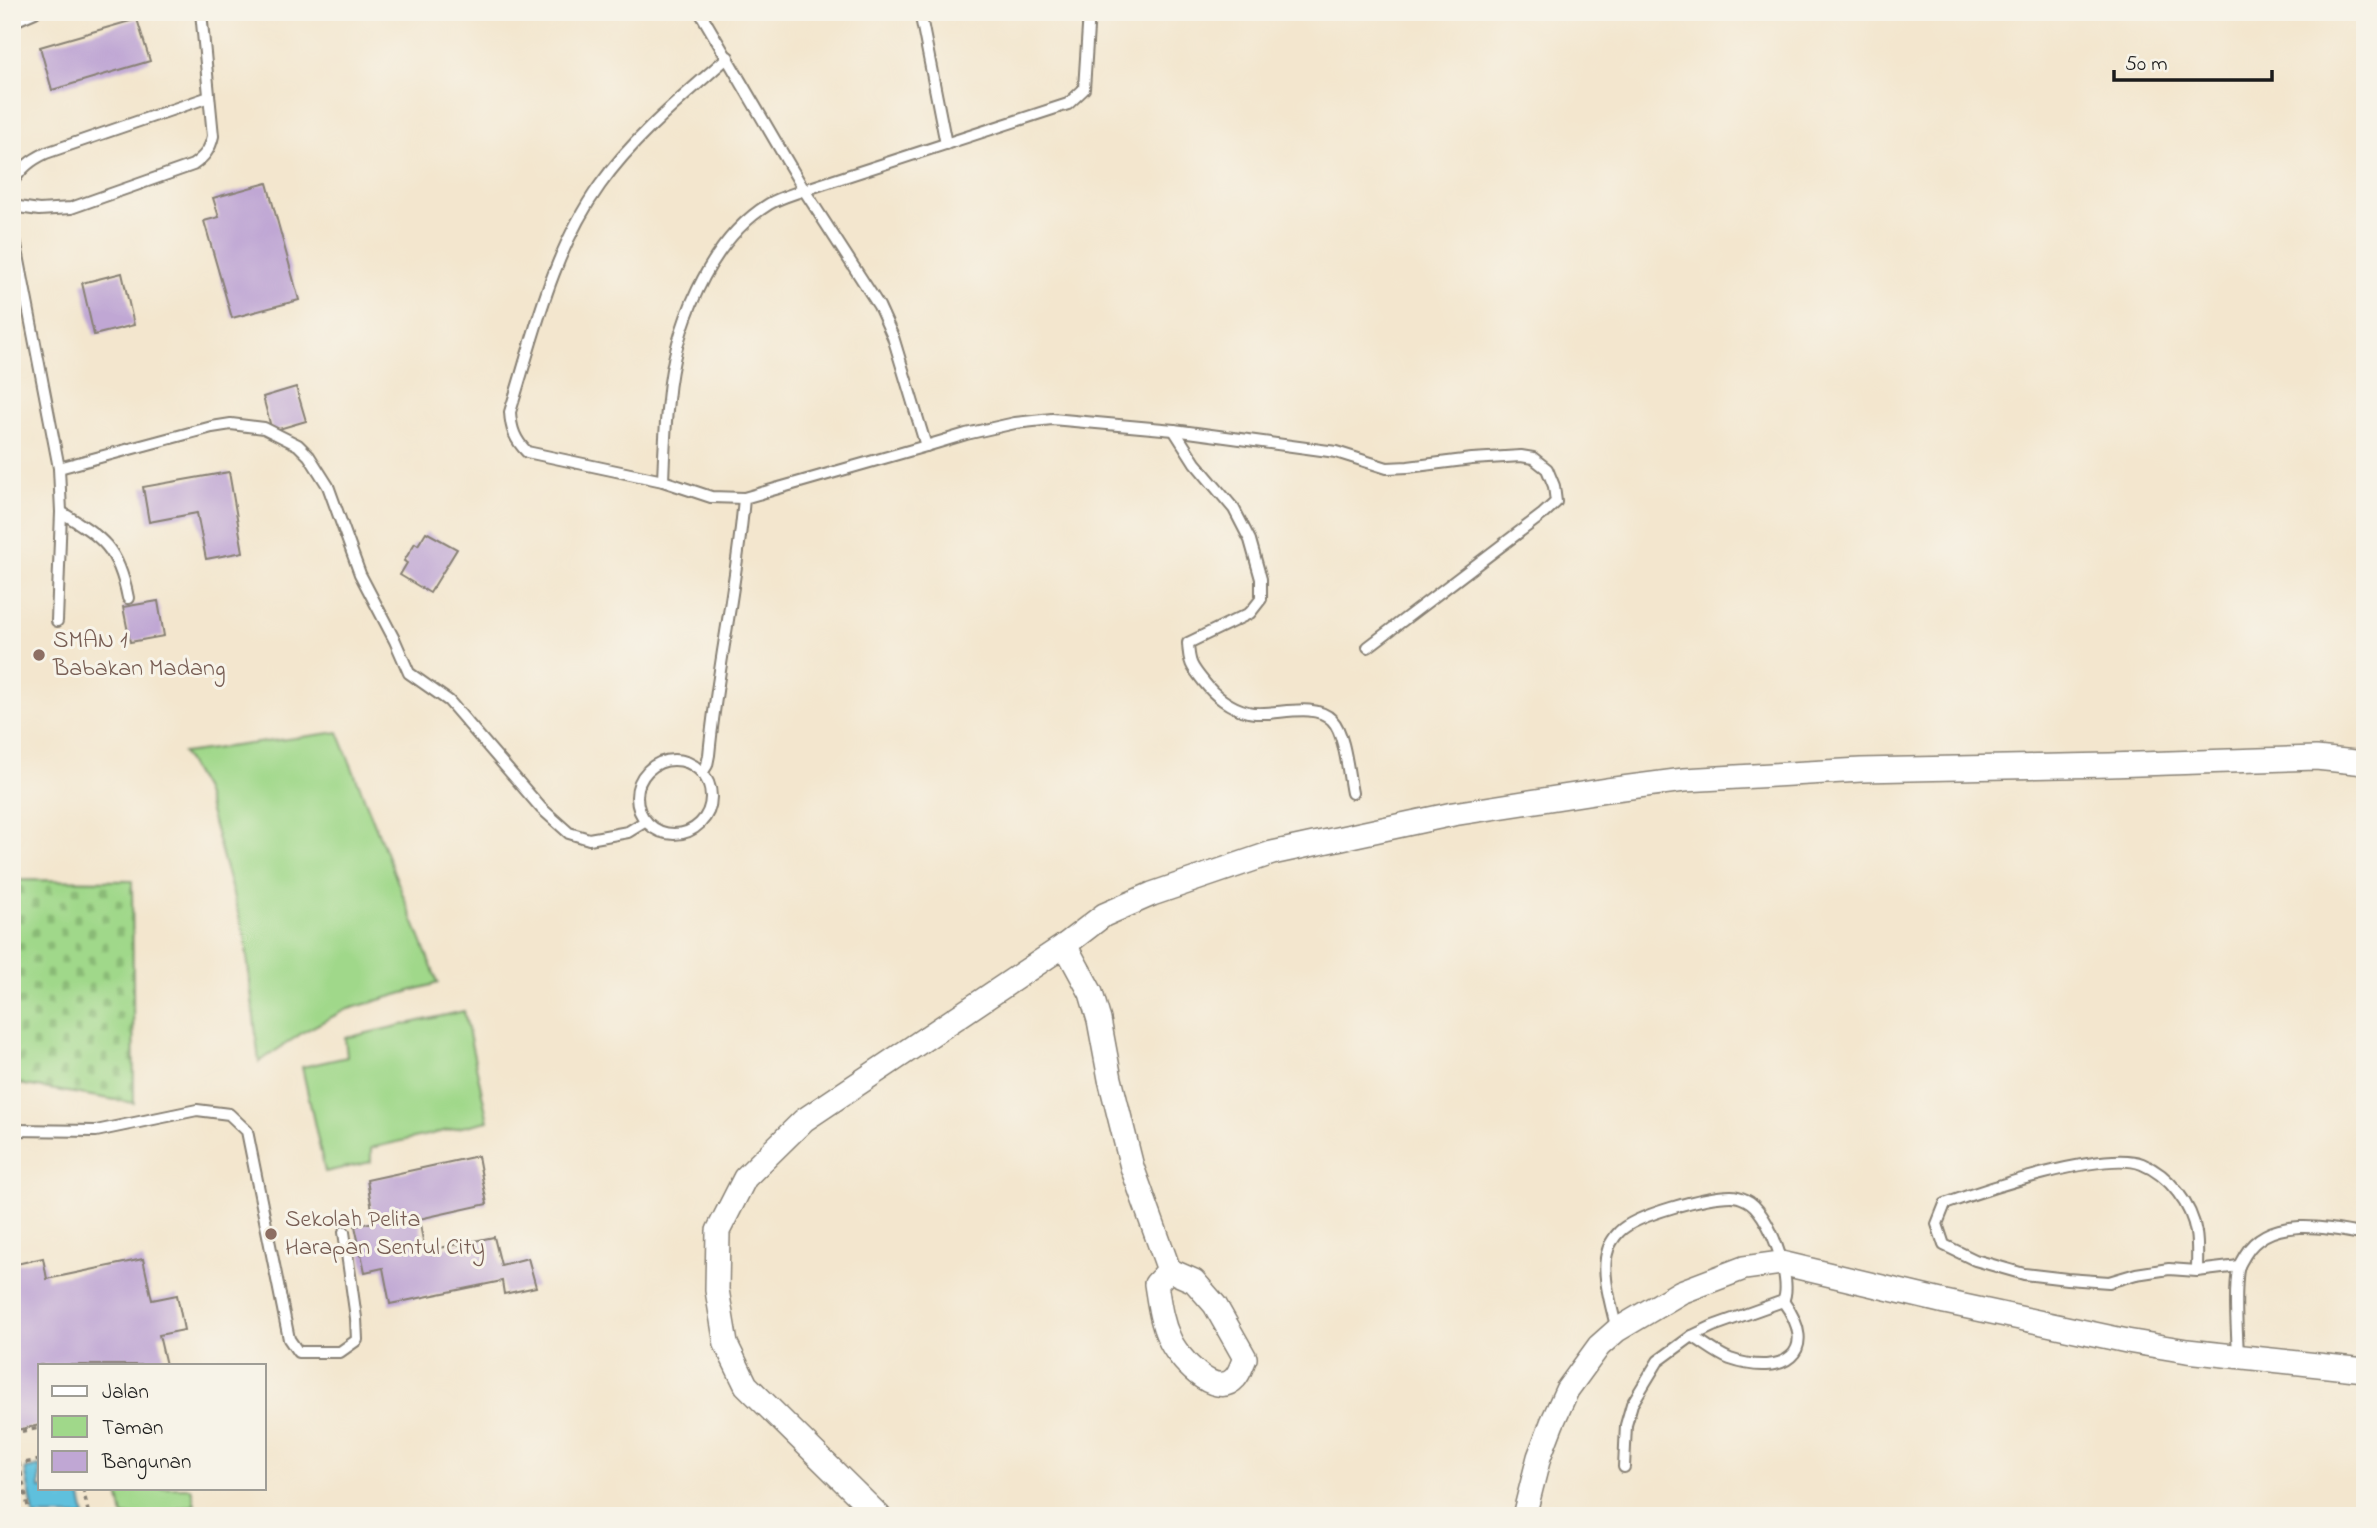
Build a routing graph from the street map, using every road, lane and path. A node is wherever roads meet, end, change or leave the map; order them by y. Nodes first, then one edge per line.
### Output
1 (34, 12) edge
2 (201, 12) edge
3 (701, 12) edge
4 (920, 12) edge
5 (1089, 12) edge
6 (12, 22) edge
7 (728, 57) junction
8 (209, 97) junction
9 (947, 144) junction
10 (12, 183) edge
11 (804, 190) junction
12 (12, 206) edge
13 (12, 224) edge
14 (1174, 430) junction
15 (926, 446) junction
16 (59, 467) junction
17 (663, 481) junction
18 (744, 498) junction
19 (61, 512) junction
20 (128, 598) dead end
21 (57, 621) dead end
22 (1368, 647) dead end
23 (2365, 763) edge
24 (702, 773) junction
25 (1352, 793) dead end
26 (646, 821) junction
27 (1065, 945) junction
28 (12, 1130) edge
29 (344, 1232) dead end
30 (2365, 1234) edge
31 (1781, 1263) junction
32 (2239, 1266) junction
33 (1168, 1270) junction
34 (2197, 1271) junction
35 (1783, 1301) junction
36 (1617, 1330) junction
37 (1692, 1336) junction
38 (2238, 1356) junction
39 (2365, 1370) edge
40 (38, 1427) edge
41 (12, 1433) edge
42 (12, 1446) edge
43 (38, 1460) edge
44 (19, 1464) junction
45 (1624, 1467) dead end
46 (83, 1490) edge
47 (22, 1513) dead end
48 (30, 1514) edge
49 (89, 1516) edge
50 (879, 1516) edge
51 (1524, 1516) edge

1 - 6 lane
2 - 8 lane
3 - 7 lane
4 - 9 lane
5 - 9 lane
7 - 11 lane
7 - 17 lane
8 - 10 lane
8 - 12 lane
9 - 11 lane
11 - 15 lane
11 - 17 lane
13 - 16 lane
14 - 15 lane
14 - 22 lane
14 - 25 lane
15 - 18 lane
16 - 19 lane
16 - 26 lane
17 - 18 lane
18 - 24 lane
19 - 20 lane
19 - 21 lane
23 - 27 street
24 - 26 lane
24 - 26 lane
27 - 33 street
27 - 50 street
28 - 29 lane
30 - 32 lane
31 - 35 lane
31 - 36 street
31 - 36 lane
31 - 38 street
32 - 34 lane
32 - 38 lane
33 - 33 street
34 - 34 lane
35 - 37 lane
35 - 37 lane
36 - 51 street
37 - 45 lane
38 - 39 street
40 - 41 path
42 - 44 path
43 - 44 path
44 - 48 path
46 - 49 path
47 - 48 path

